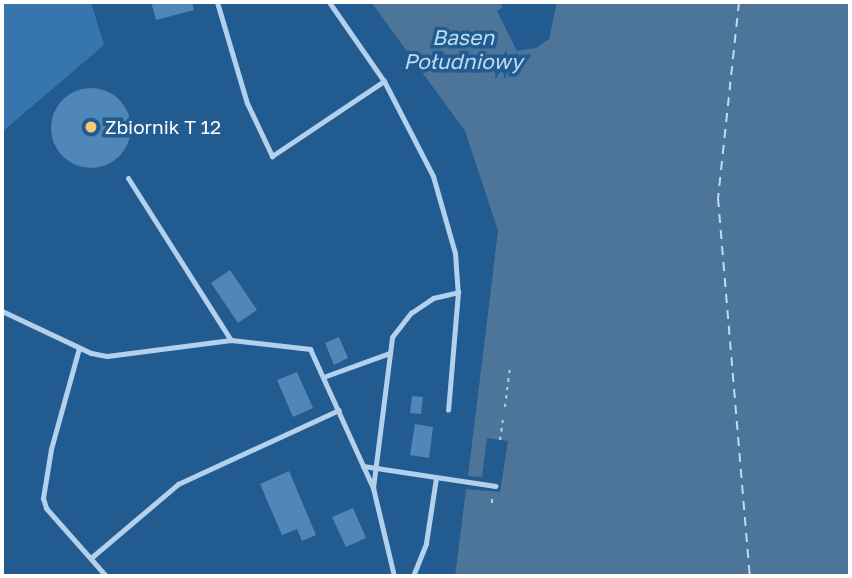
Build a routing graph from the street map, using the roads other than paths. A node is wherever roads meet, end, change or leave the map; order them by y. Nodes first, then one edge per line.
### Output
1 (217, 2) edge
2 (329, 2) edge
3 (384, 81) junction
4 (128, 178) dead end
5 (458, 292) junction
6 (2, 311) edge
7 (231, 340) junction
8 (79, 348) junction
9 (390, 353) junction
10 (326, 376) junction
11 (339, 410) junction
12 (448, 410) dead end
13 (363, 466) junction
14 (377, 468) junction
15 (436, 478) junction
16 (373, 488) junction
17 (494, 489) road end
18 (92, 558) junction
19 (106, 576) edge
20 (394, 576) edge
21 (413, 576) edge

1 - 3 lane
2 - 3 lane
3 - 5 lane
4 - 7 lane
5 - 9 lane
5 - 12 lane
6 - 8 lane
7 - 8 lane
7 - 10 lane
8 - 18 lane
9 - 10 lane
9 - 14 lane
10 - 11 lane
11 - 13 lane
11 - 18 lane
13 - 14 lane
13 - 16 lane
14 - 15 lane
14 - 16 lane
15 - 17 lane
15 - 21 lane
16 - 20 lane
18 - 19 lane

